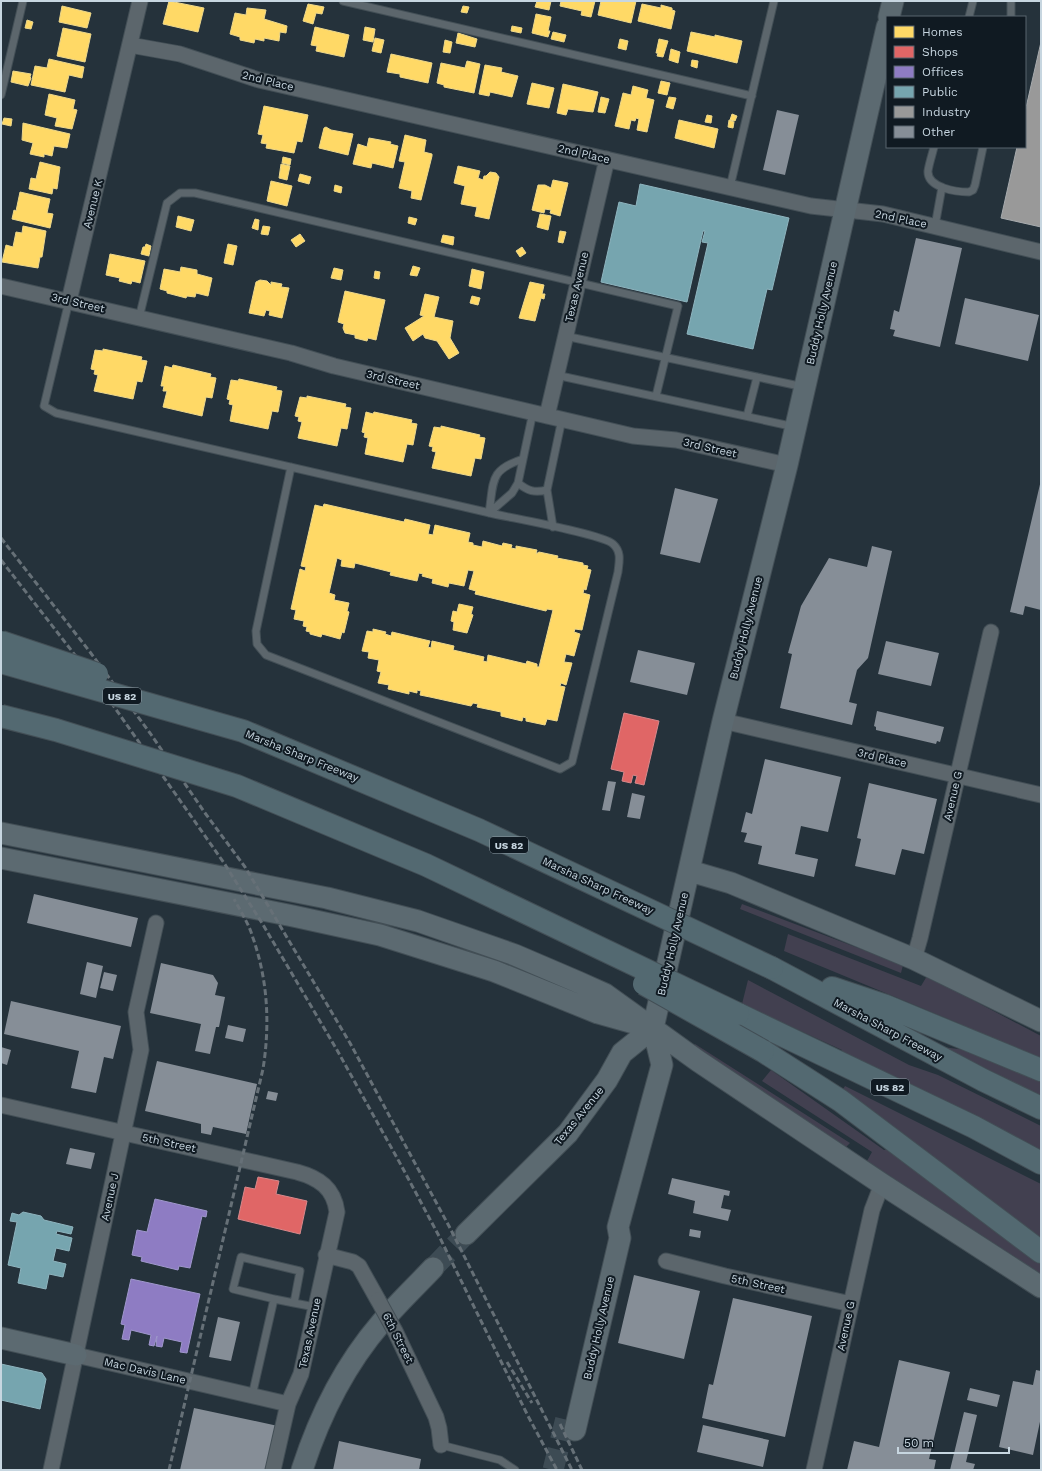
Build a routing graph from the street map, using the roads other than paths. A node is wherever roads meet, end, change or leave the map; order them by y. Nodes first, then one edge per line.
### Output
1 (23, 1) edge
2 (140, 1) edge
3 (343, 1) edge
4 (774, 1) edge
5 (893, 1) edge
6 (973, 1) edge
7 (1011, 1) edge
8 (890, 16) edge
9 (969, 16) edge
10 (1011, 16) edge
11 (886, 31) edge
12 (130, 44) junction
13 (1, 94) edge
14 (752, 96) junction
15 (934, 148) edge
16 (983, 148) edge
17 (607, 159) junction
18 (730, 187) junction
19 (942, 187) junction
20 (846, 210) junction
21 (935, 226) junction
22 (1041, 252) edge
23 (578, 283) junction
24 (1, 286) edge
25 (69, 301) junction
26 (139, 318) junction
27 (565, 336) junction
28 (665, 358) junction
29 (556, 375) junction
30 (757, 377) junction
31 (805, 387) junction
32 (656, 396) junction
33 (540, 414) junction
34 (747, 416) junction
35 (562, 419) junction
36 (796, 427) junction
37 (523, 459) junction
38 (787, 465) junction
39 (291, 467) junction
40 (518, 483) junction
41 (547, 490) junction
42 (489, 513) junction
43 (553, 528) junction
44 (991, 632) dead end
45 (1, 642) edge
46 (1, 662) edge
47 (1, 716) edge
48 (723, 721) junction
49 (243, 731) junction
50 (958, 776) junction
51 (1041, 795) edge
52 (1, 833) edge
53 (1, 858) edge
54 (690, 870) junction
55 (480, 891) junction
56 (156, 923) dead end
57 (914, 959) junction
58 (772, 968) junction
59 (1041, 1021) edge
60 (653, 1028) junction
61 (1041, 1070) edge
62 (1, 1105) edge
63 (1041, 1108) edge
64 (124, 1133) junction
65 (1041, 1163) edge
66 (882, 1184) junction
67 (332, 1193) joint
68 (466, 1234) tunnel mouth
69 (1041, 1252) edge
70 (326, 1255) junction
71 (666, 1261) dead end
72 (433, 1268) tunnel mouth
73 (1041, 1287) edge
74 (274, 1299) junction
75 (294, 1303) junction
76 (851, 1304) junction
77 (315, 1307) junction
78 (1, 1338) edge
79 (76, 1356) junction
80 (252, 1396) junction
81 (288, 1404) junction
82 (571, 1422) tunnel mouth
83 (441, 1445) joint
84 (51, 1470) edge
85 (273, 1470) edge
86 (302, 1470) edge
87 (514, 1470) edge
88 (814, 1470) edge

1 - 13 lane
2 - 12 street, Avenue K
3 - 14 lane
4 - 14 lane
5 - 8 main road
6 - 9 lane
7 - 10 lane
11 - 20 main road, Buddy Holly Avenue
12 - 17 street, 2nd Place
12 - 25 street, Avenue K
14 - 18 lane
15 - 19 lane
16 - 19 lane
17 - 18 street, 2nd Place
17 - 23 street, Texas Avenue
18 - 20 street, 2nd Place
19 - 21 lane
20 - 21 street, 2nd Place
20 - 31 main road, Buddy Holly Avenue
21 - 22 street, 2nd Place
23 - 26 lane
23 - 27 street, Texas Avenue
23 - 28 lane
24 - 25 street, 3rd Street
25 - 26 street, 3rd Street
25 - 39 lane, Avenue K
26 - 33 street, 3rd Street
27 - 28 lane
27 - 29 street, Texas Avenue
28 - 30 lane
28 - 32 lane
29 - 32 lane
29 - 33 street, Texas Avenue
30 - 31 lane
30 - 34 lane
31 - 36 main road, Buddy Holly Avenue
32 - 34 lane
33 - 35 street, 3rd Street
33 - 37 lane
34 - 36 lane
35 - 38 street, 3rd Street
35 - 41 lane
36 - 38 main road, Buddy Holly Avenue
37 - 40 lane
37 - 42 lane
38 - 48 main road, Buddy Holly Avenue
39 - 42 lane
39 - 43 lane
40 - 41 lane
40 - 42 lane
41 - 43 lane
42 - 43 lane
44 - 50 street, Avenue G
45 - 49 highway, bridge
46 - 49 highway, Marsha Sharp Freeway / US 82, bridge
47 - 55 highway, bridge
48 - 50 street, 3rd Place
48 - 54 main road, Buddy Holly Avenue
49 - 58 highway, Marsha Sharp Freeway / US 82, bridge
50 - 51 street, 3rd Place
50 - 57 street, Avenue G
52 - 60 main road
53 - 60 main road
54 - 57 main road
54 - 60 main road, Buddy Holly Avenue
55 - 65 highway, US 82, bridge
55 - 69 highway, bridge
56 - 64 street, Avenue J
57 - 59 main road
58 - 61 highway
58 - 63 highway, Marsha Sharp Freeway / US 82
60 - 66 main road
60 - 68 main road, Texas Avenue
60 - 82 main road, Buddy Holly Avenue
62 - 64 street, 5th Street
64 - 67 street, 5th Street
64 - 79 street, Avenue J
66 - 73 main road
66 - 76 street, Avenue G
67 - 70 street, Texas Avenue
70 - 77 street, Texas Avenue
70 - 83 street, 6th Street, bridge
71 - 76 street, 5th Street
72 - 86 main road
74 - 75 lane
74 - 75 lane
74 - 80 lane
75 - 77 lane
76 - 88 street, Avenue G
77 - 81 street, Texas Avenue
78 - 79 main road, Mac Davis Lane
79 - 80 street, Mac Davis Lane
79 - 84 street, Avenue J
80 - 81 street, Mac Davis Lane
81 - 85 street, Texas Avenue
83 - 87 lane

